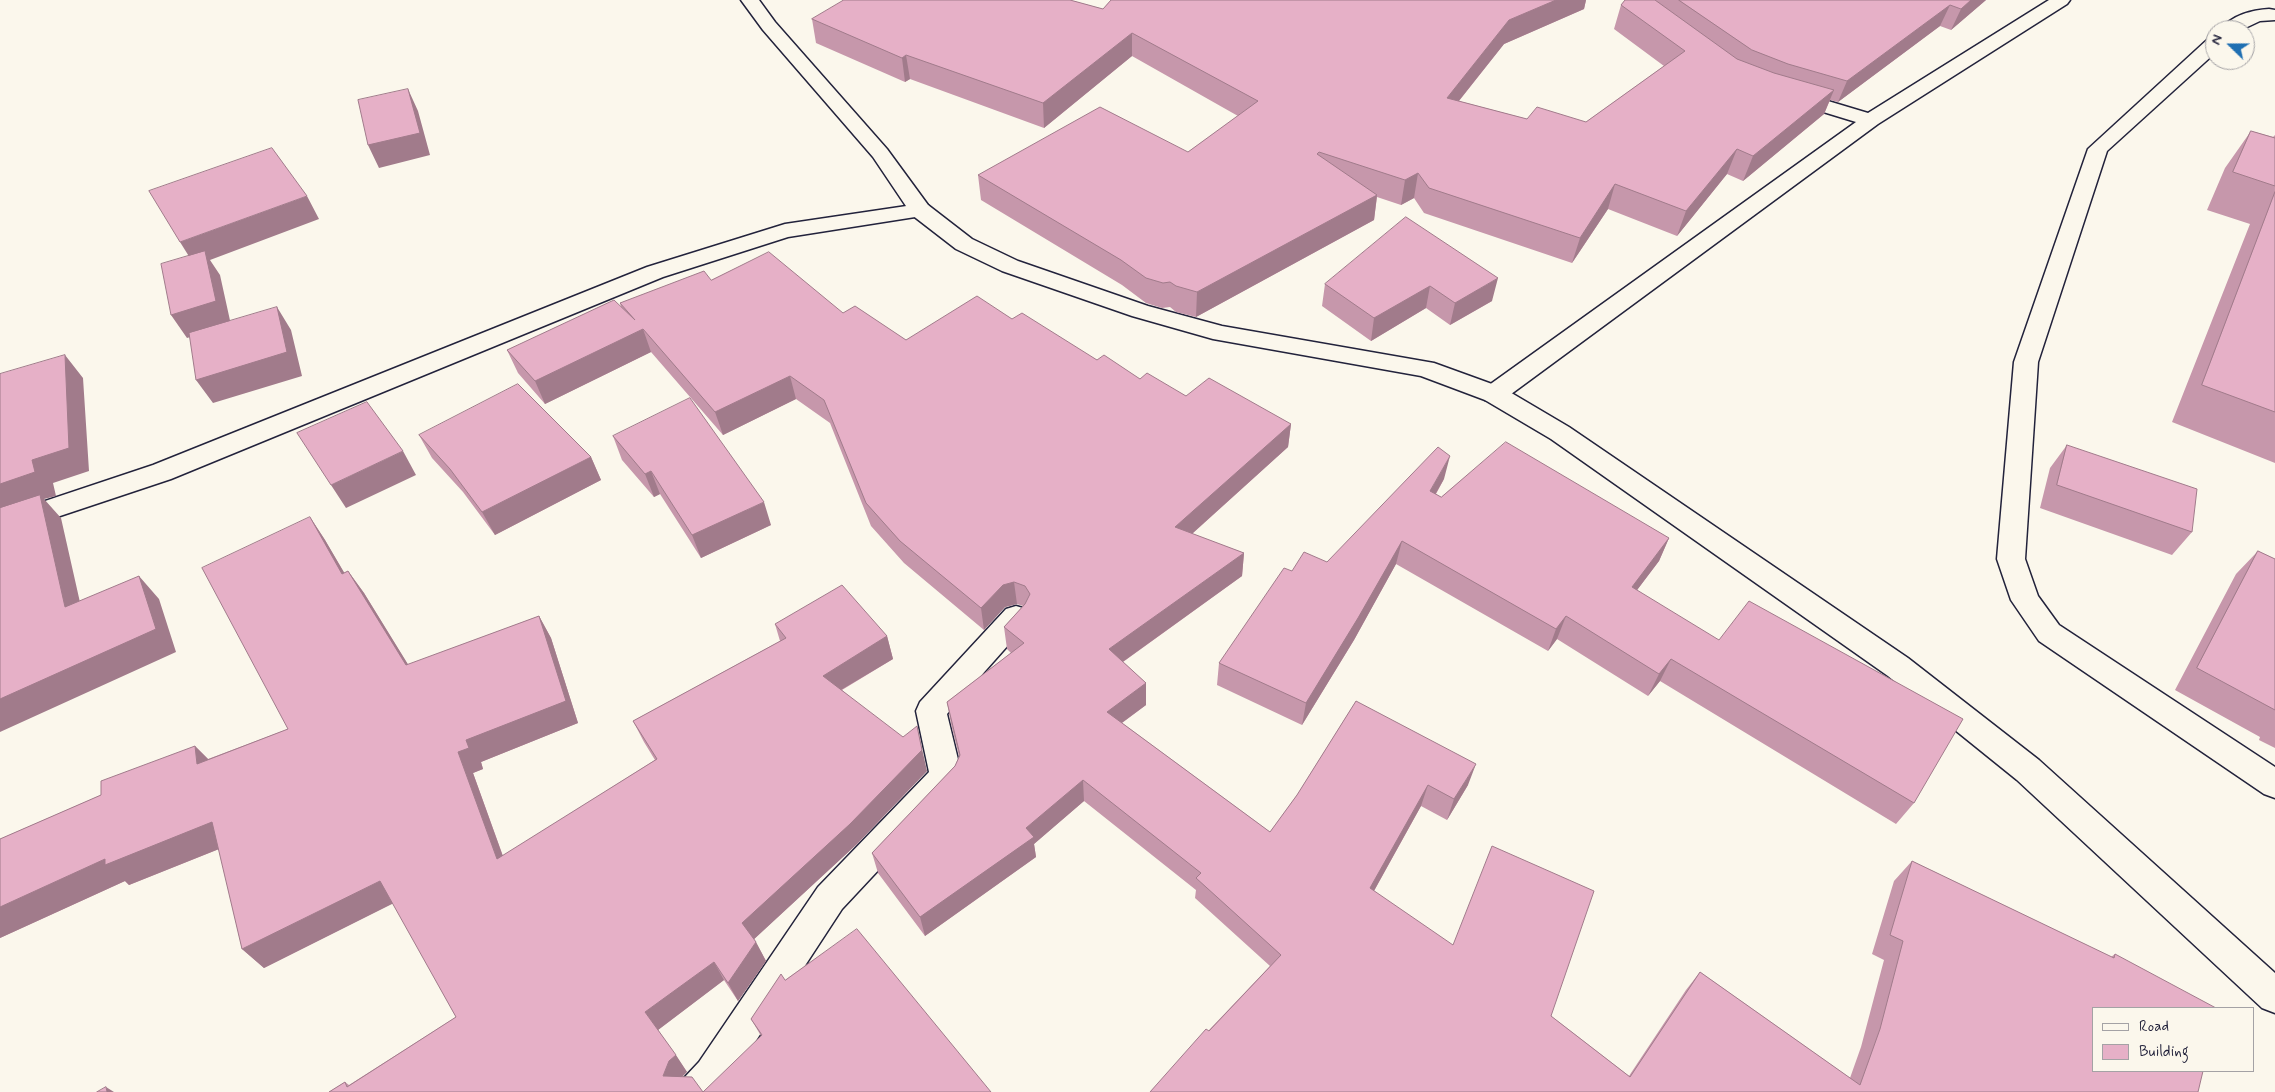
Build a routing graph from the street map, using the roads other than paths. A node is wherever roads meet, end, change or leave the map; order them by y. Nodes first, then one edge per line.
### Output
1 (750, 0) edge
2 (2061, 0) edge
3 (2275, 15) edge
4 (2248, 20) edge
5 (2205, 53) edge
6 (1772, 91) edge
7 (1870, 120) junction
8 (920, 210) junction
9 (1494, 394) junction
10 (0, 526) edge
11 (1016, 617) edge
12 (2275, 784) edge
13 (2275, 996) edge
14 (696, 1092) edge

1 - 8 street
2 - 7 street
3 - 4 street
5 - 12 street
6 - 7 street
7 - 9 street
8 - 9 street
8 - 10 street
9 - 13 street
11 - 14 street

